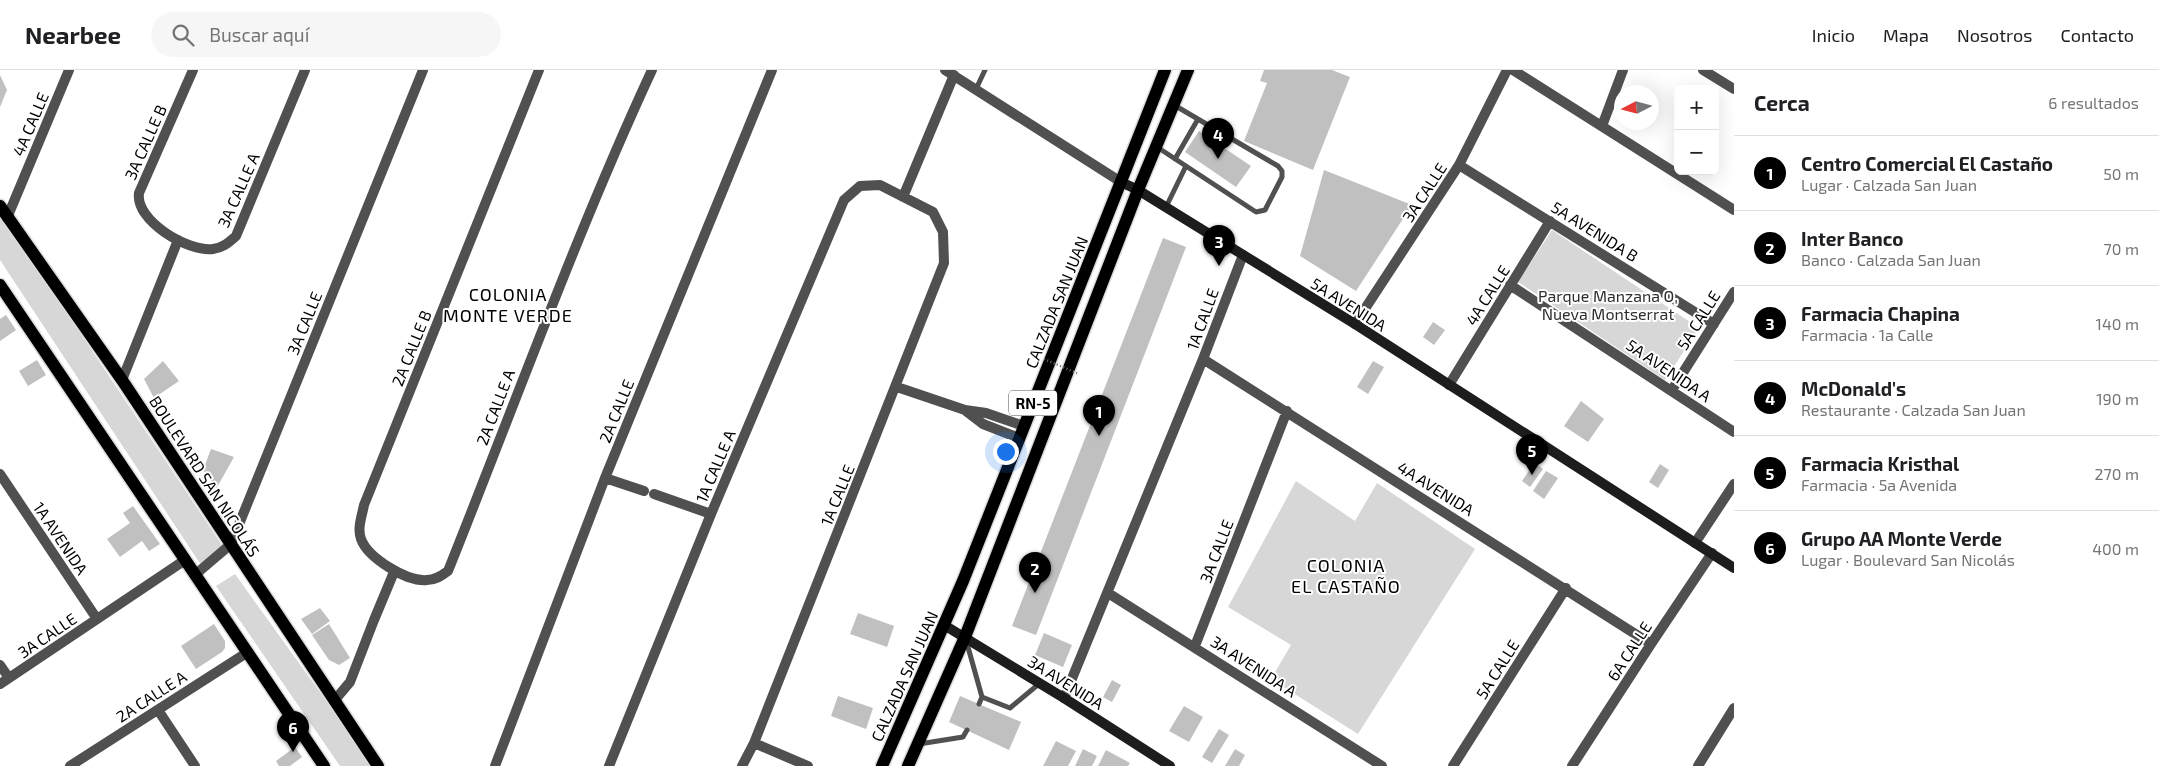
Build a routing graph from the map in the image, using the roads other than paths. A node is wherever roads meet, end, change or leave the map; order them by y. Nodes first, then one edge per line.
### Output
1 (69, 70) edge
2 (193, 70) edge
3 (305, 70) edge
4 (423, 70) edge
5 (539, 70) edge
6 (652, 70) edge
7 (772, 70) edge
8 (985, 70) edge
9 (1165, 70) edge
10 (1188, 70) edge
11 (1507, 70) edge
12 (1513, 70) edge
13 (1623, 70) edge
14 (1704, 70) edge
15 (949, 73) edge
16 (976, 89) junction
17 (1734, 89) edge
18 (1173, 105) junction
19 (1198, 119) junction
20 (1602, 126) junction
21 (1156, 146) junction
22 (1175, 159) junction
23 (1186, 166) junction
24 (1459, 166) junction
25 (1121, 182) junction
26 (1138, 190) junction
27 (903, 197) junction
28 (0, 206) edge
29 (1166, 207) junction
30 (1734, 210) edge
31 (8, 218) junction
32 (1550, 221) junction
33 (178, 240) junction
34 (1243, 255) junction
35 (0, 285) edge
36 (1510, 285) junction
37 (1734, 292) edge
38 (1355, 324) junction
39 (1714, 324) junction
40 (1204, 359) junction
41 (122, 380) junction
42 (1449, 385) junction
43 (897, 387) junction
44 (1672, 390) junction
45 (1287, 411) junction
46 (1022, 432) junction
47 (1734, 432) edge
48 (0, 474) edge
49 (606, 478) junction
50 (1734, 484) edge
51 (711, 514) junction
52 (1695, 542) junction
53 (231, 544) junction
54 (1712, 554) junction
55 (185, 560) junction
56 (1734, 568) edge
57 (394, 572) junction
58 (196, 574) junction
59 (1566, 588) junction
60 (1108, 593) junction
61 (97, 619) junction
62 (944, 625) junction
63 (965, 637) junction
64 (1650, 644) junction
65 (1195, 646) junction
66 (248, 652) junction
67 (0, 665) edge
68 (4, 681) edge
69 (1040, 683) junction
70 (982, 697) junction
71 (1064, 698) junction
72 (334, 701) junction
73 (979, 704) dead end
74 (1734, 708) edge
75 (158, 710) junction
76 (967, 730) dead end
77 (754, 744) junction
78 (918, 744) junction
79 (70, 766) edge
80 (195, 766) edge
81 (324, 766) edge
82 (378, 766) edge
83 (495, 766) edge
84 (609, 766) edge
85 (742, 766) edge
86 (808, 766) edge
87 (882, 766) edge
88 (908, 766) edge
89 (1170, 766) edge
90 (1382, 766) edge
91 (1453, 766) edge
92 (1572, 766) edge
93 (1698, 766) edge

1 - 31 street, 4A CALLE
2 - 33 street, 3A CALLE B
3 - 33 street, 3A CALLE A
4 - 53 street, 3A CALLE
5 - 57 street, 2A CALLE B
6 - 57 street, 2A CALLE A
7 - 49 street, 2A CALLE
8 - 16 lane
9 - 25 main road, CALZADA SAN JUAN / RN-5
10 - 18 main road, RN-5
11 - 24 street, 3A CALLE
12 - 20 street
13 - 20 street
14 - 17 street
15 - 16 street, 5A AVENIDA
15 - 27 street
16 - 25 street, 5A AVENIDA
18 - 19 lane
18 - 21 main road, RN-5
19 - 22 lane
19 - 23 lane
20 - 30 street
21 - 22 lane
21 - 26 main road, RN-5
22 - 23 lane
23 - 29 lane
24 - 32 street, 5A AVENIDA B
24 - 38 street, 3A CALLE
25 - 26 main road, 5A AVENIDA
25 - 46 main road, CALZADA SAN JUAN / RN-5
26 - 29 main road, 5A AVENIDA
26 - 63 main road, RN-5
27 - 43 street, 1A CALLE
27 - 51 street, 1A CALLE A
28 - 31 main road, BOULEVARD SAN NICOLÁS
29 - 34 main road, 5A AVENIDA
31 - 41 main road, BOULEVARD SAN NICOLÁS
32 - 36 street, 4A CALLE
32 - 39 street, 5A AVENIDA B
33 - 41 street
34 - 38 main road, 5A AVENIDA
34 - 40 street, 1A CALLE
35 - 55 main road
36 - 42 street, 4A CALLE
36 - 44 street, 5A AVENIDA A
37 - 39 street, 5A CALLE
38 - 42 main road, 5A AVENIDA
39 - 44 street, 5A CALLE
40 - 45 street, 4A AVENIDA
40 - 60 street, 1A CALLE
41 - 53 main road, BOULEVARD SAN NICOLÁS
42 - 52 main road, 5A AVENIDA
43 - 46 street
43 - 77 street, 1A CALLE
44 - 47 street, 5A AVENIDA A
45 - 59 street, 4A AVENIDA
45 - 65 street, 3A CALLE
46 - 62 main road, CALZADA SAN JUAN / RN-5
48 - 61 street, 1A AVENIDA
49 - 51 street
49 - 83 street, 2A CALLE
50 - 52 street
51 - 84 street, 1A CALLE A
52 - 54 main road, 5A AVENIDA
53 - 58 street, 3A CALLE
53 - 72 main road, BOULEVARD SAN NICOLÁS
54 - 56 main road, 5A AVENIDA
54 - 64 street, 6A CALLE
55 - 58 main road
55 - 61 street, 3A CALLE
57 - 72 street
58 - 66 main road
59 - 64 street, 4A AVENIDA
59 - 91 street, 5A CALLE
60 - 65 street, 3A AVENIDA A
60 - 71 street, 1A CALLE
61 - 68 street, 3A CALLE
62 - 63 main road, 3A AVENIDA
62 - 87 main road, CALZADA SAN JUAN / RN-5
63 - 69 main road, 3A AVENIDA
63 - 70 lane
63 - 78 main road, RN-5
64 - 92 street, 6A CALLE
65 - 90 street, 3A AVENIDA A
66 - 75 street, 2A CALLE A
66 - 81 main road
67 - 68 street
69 - 70 lane
69 - 71 main road, 3A AVENIDA
70 - 73 lane
71 - 89 main road, 3A AVENIDA
72 - 82 main road, BOULEVARD SAN NICOLÁS
74 - 93 street
75 - 79 street, 2A CALLE A
75 - 80 street
76 - 78 lane
77 - 85 street, 1A CALLE
77 - 86 street
78 - 88 main road, RN-5

